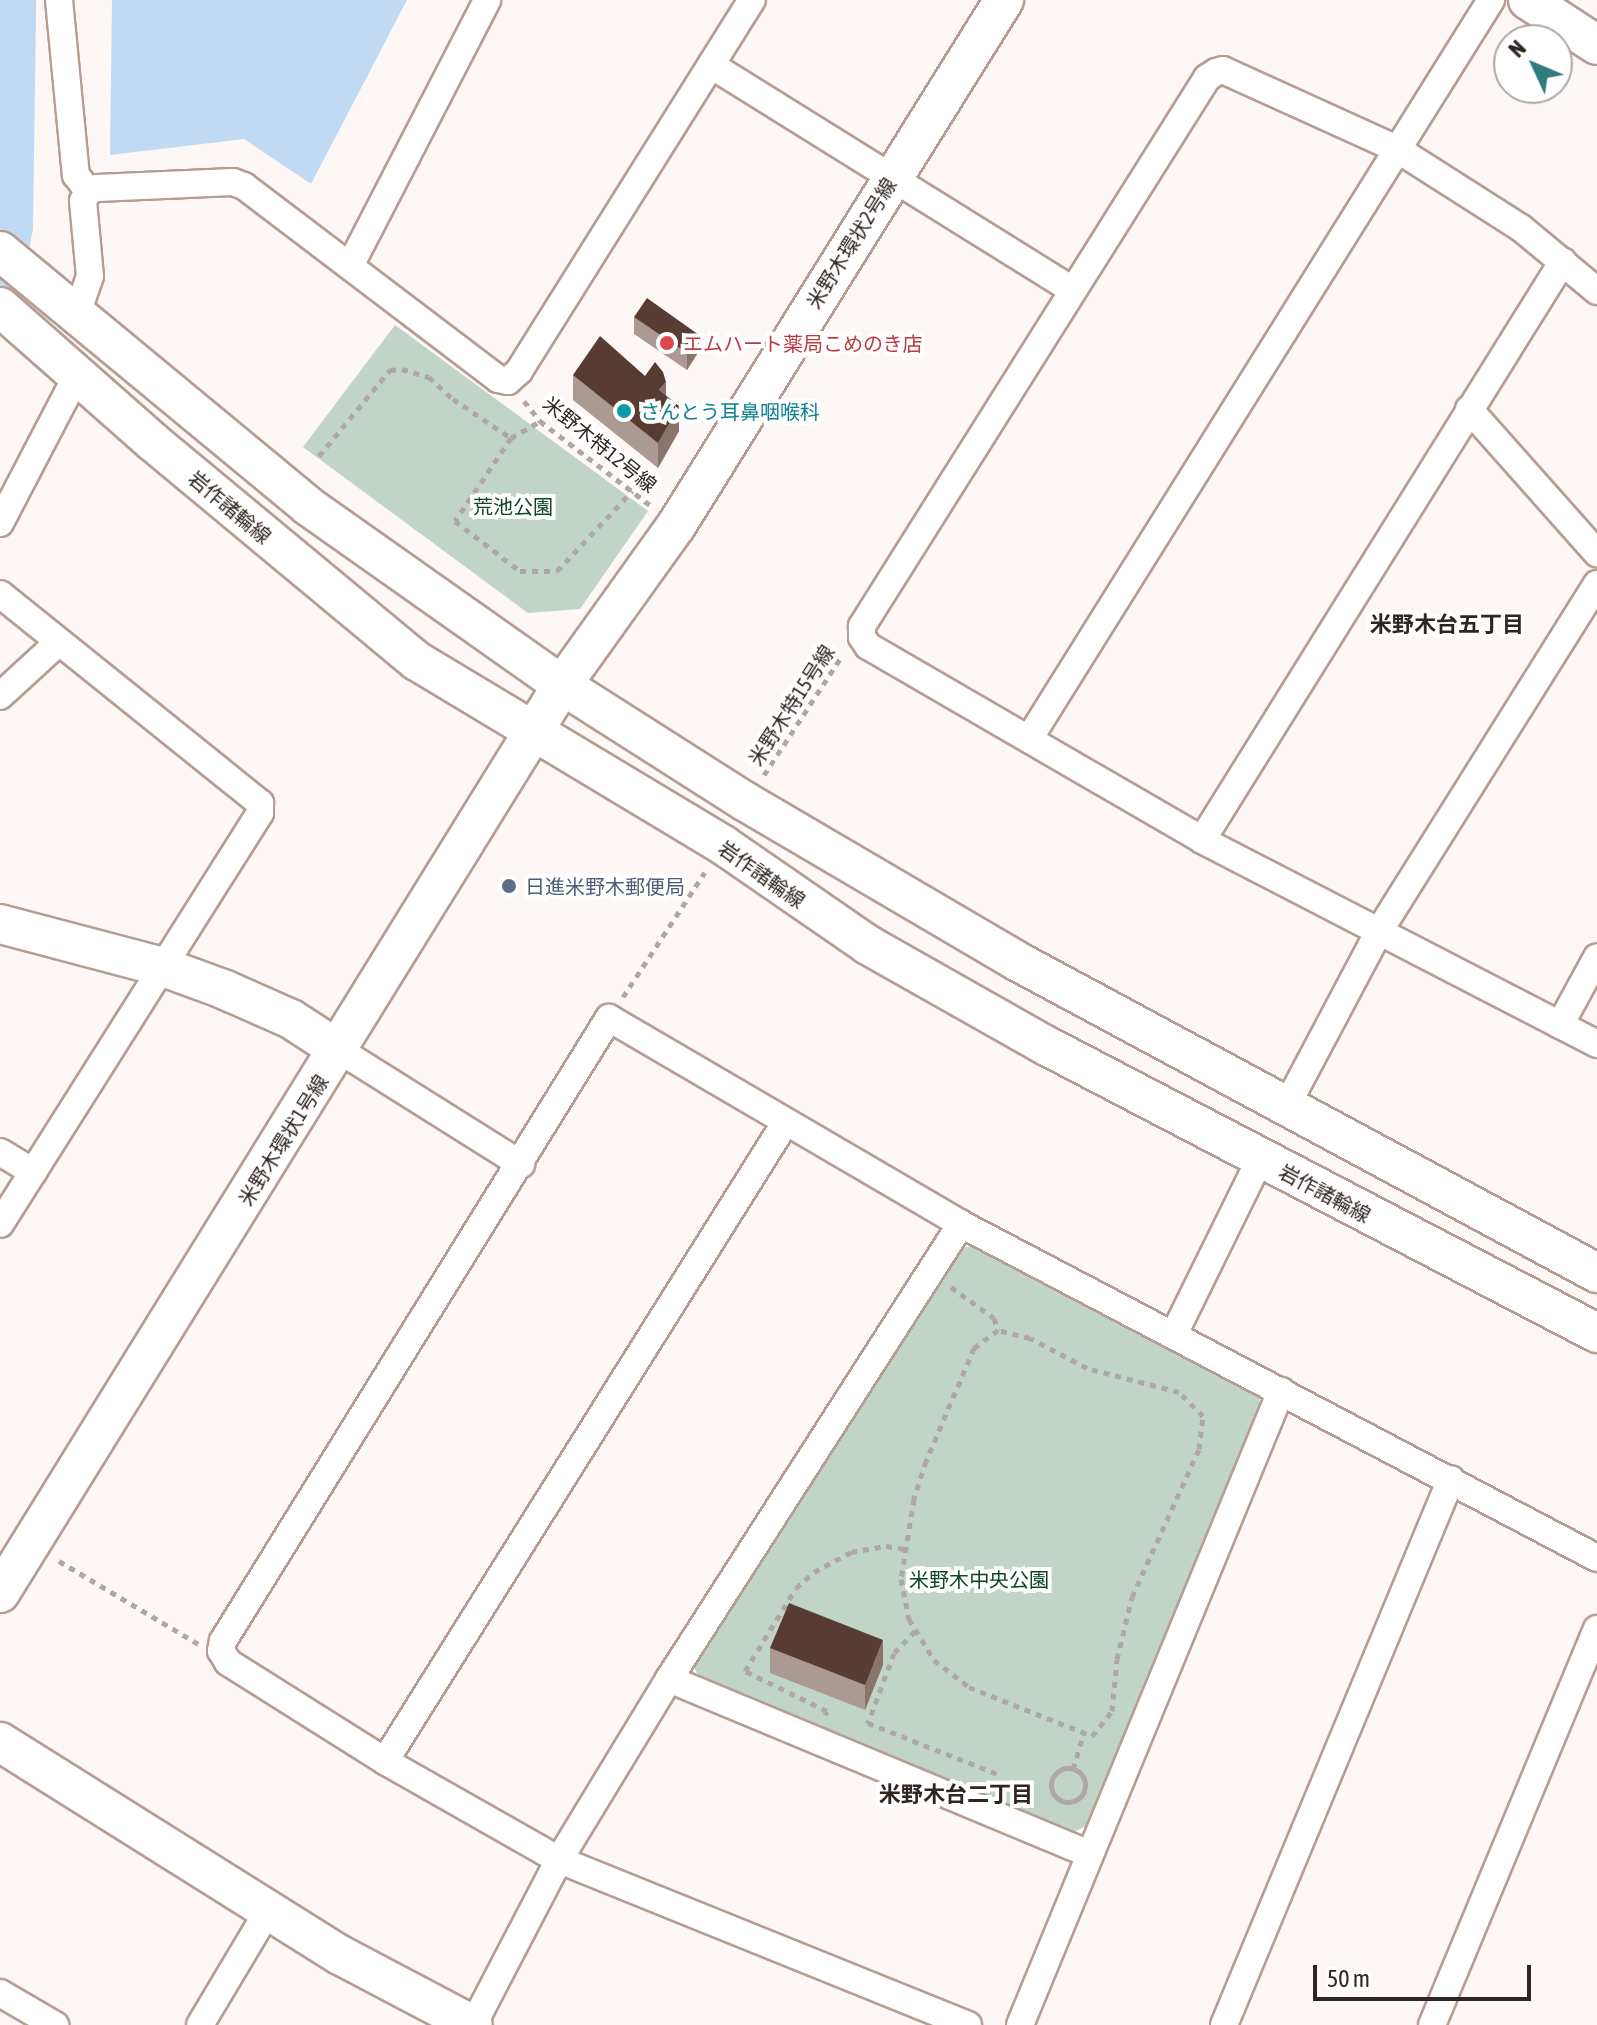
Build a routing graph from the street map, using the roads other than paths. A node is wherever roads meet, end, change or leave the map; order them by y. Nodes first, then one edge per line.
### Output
1 (59, 0) edge
2 (487, 0) edge
3 (752, 0) edge
4 (1004, 0) edge
5 (1491, 0) edge
6 (1528, 0) edge
7 (1597, 45) edge
8 (711, 65) junction
9 (1397, 149) junction
10 (892, 177) junction
11 (88, 191) junction
12 (0, 251) edge
13 (1563, 261) junction
14 (350, 266) junction
15 (1073, 290) junction
16 (1597, 291) edge
17 (0, 307) edge
18 (77, 314) junction
19 (76, 377) junction
20 (1469, 409) junction
21 (0, 523) edge
22 (1597, 553) edge
23 (1597, 584) edge
24 (0, 594) edge
25 (59, 642) junction
26 (562, 685) junction
27 (0, 696) edge
28 (534, 731) junction
29 (1029, 739) junction
30 (1202, 840) junction
31 (0, 924) edge
32 (1378, 933) junction
33 (1597, 957) edge
34 (163, 967) junction
35 (1560, 1025) junction
36 (1597, 1044) edge
37 (339, 1050) junction
38 (1286, 1107) junction
39 (785, 1123) junction
40 (0, 1152) edge
41 (1260, 1159) junction
42 (521, 1164) junction
43 (33, 1172) junction
44 (0, 1224) edge
45 (961, 1224) junction
46 (1597, 1273) edge
47 (1597, 1333) edge
48 (1174, 1334) junction
49 (1281, 1391) junction
50 (1451, 1479) junction
51 (1597, 1558) edge
52 (0, 1593) edge
53 (1597, 1629) edge
54 (669, 1679) junction
55 (0, 1742) edge
56 (385, 1761) junction
57 (1088, 1853) junction
58 (559, 1860) junction
59 (268, 1911) junction
60 (0, 1993) edge
61 (55, 2025) edge
62 (200, 2025) edge
63 (473, 2025) edge
64 (968, 2025) edge
65 (1020, 2025) edge
66 (1224, 2025) edge
67 (1432, 2025) edge

1 - 11 street
2 - 14 street
3 - 8 street
4 - 10 main road, 米野木環状2号線
5 - 9 street
6 - 7 main road
8 - 10 street
8 - 14 street
9 - 13 street
9 - 15 street
9 - 29 street
10 - 15 street
10 - 26 main road, 米野木環状2号線
11 - 14 street
11 - 18 street
12 - 18 main road
13 - 16 street
13 - 20 street
15 - 29 street
17 - 19 main road, 岩作諸輪線
18 - 26 main road
19 - 21 street
19 - 28 main road, 岩作諸輪線
20 - 22 street
20 - 30 street
23 - 32 street
24 - 25 street
25 - 27 street
25 - 34 street
26 - 28 main road, 米野木環状1号線
26 - 38 main road
28 - 37 main road, 米野木環状1号線
28 - 41 main road, 岩作諸輪線
29 - 30 street
30 - 32 street
31 - 34 main road
32 - 35 street
32 - 38 street
33 - 35 street
34 - 37 main road
34 - 43 street
35 - 36 street
37 - 42 street
37 - 52 main road, 米野木環状1号線
38 - 46 main road
39 - 42 street
39 - 45 street
39 - 56 street
40 - 43 street
41 - 47 main road, 岩作諸輪線
41 - 48 street
42 - 56 street
43 - 44 street
45 - 48 street
45 - 54 street
48 - 49 street
49 - 50 street
49 - 57 street
50 - 51 street
50 - 66 street
53 - 67 street
54 - 57 street
54 - 58 street
55 - 59 main road
56 - 58 street
57 - 65 street
58 - 63 street
58 - 64 street
59 - 62 street
59 - 63 main road
60 - 61 street

